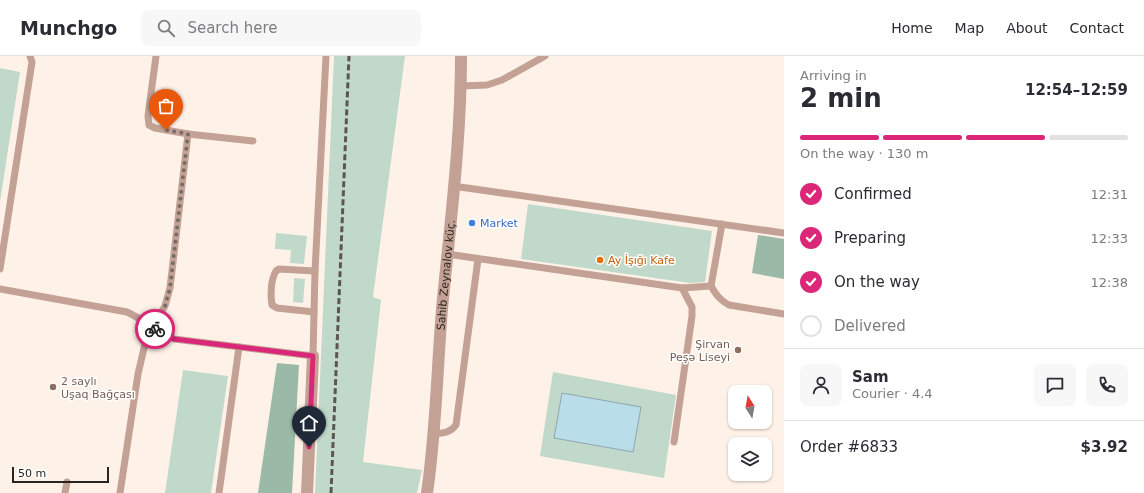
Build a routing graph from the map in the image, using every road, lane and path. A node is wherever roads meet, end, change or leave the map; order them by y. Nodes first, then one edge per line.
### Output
1 (30, 56) edge
2 (156, 56) edge
3 (326, 56) edge
4 (461, 56) edge
5 (545, 56) edge
6 (461, 86) junction
7 (188, 134) junction
8 (253, 141) dead end
9 (453, 186) junction
10 (722, 224) junction
11 (784, 233) edge
12 (447, 254) junction
13 (478, 259) junction
14 (0, 270) edge
15 (315, 271) junction
16 (711, 286) junction
17 (682, 288) junction
18 (0, 289) edge
19 (314, 312) junction
20 (784, 314) edge
21 (152, 327) junction
22 (239, 347) junction
23 (313, 356) junction
24 (434, 434) junction
25 (674, 442) dead end
26 (67, 482) dead end
27 (65, 493) edge
28 (120, 493) edge
29 (219, 493) edge
30 (307, 493) edge
31 (427, 493) edge

1 - 14 lane
2 - 7 lane
3 - 15 lane
4 - 6 street, Sahib Zeynalov küç.
5 - 6 lane
6 - 9 street, Sahib Zeynalov küç.
7 - 8 lane
7 - 21 lane
9 - 10 lane
9 - 12 street, Sahib Zeynalov küç.
10 - 11 lane
10 - 16 lane
12 - 13 lane
12 - 24 street, Sahib Zeynalov küç.
13 - 17 lane
13 - 24 lane
15 - 19 lane
15 - 19 lane
16 - 17 lane
16 - 20 lane
17 - 25 lane
18 - 21 lane
19 - 23 lane
21 - 22 lane
21 - 28 lane
22 - 23 lane
22 - 29 lane
23 - 30 street
24 - 31 street, Sahib Zeynalov küç.
26 - 27 lane

